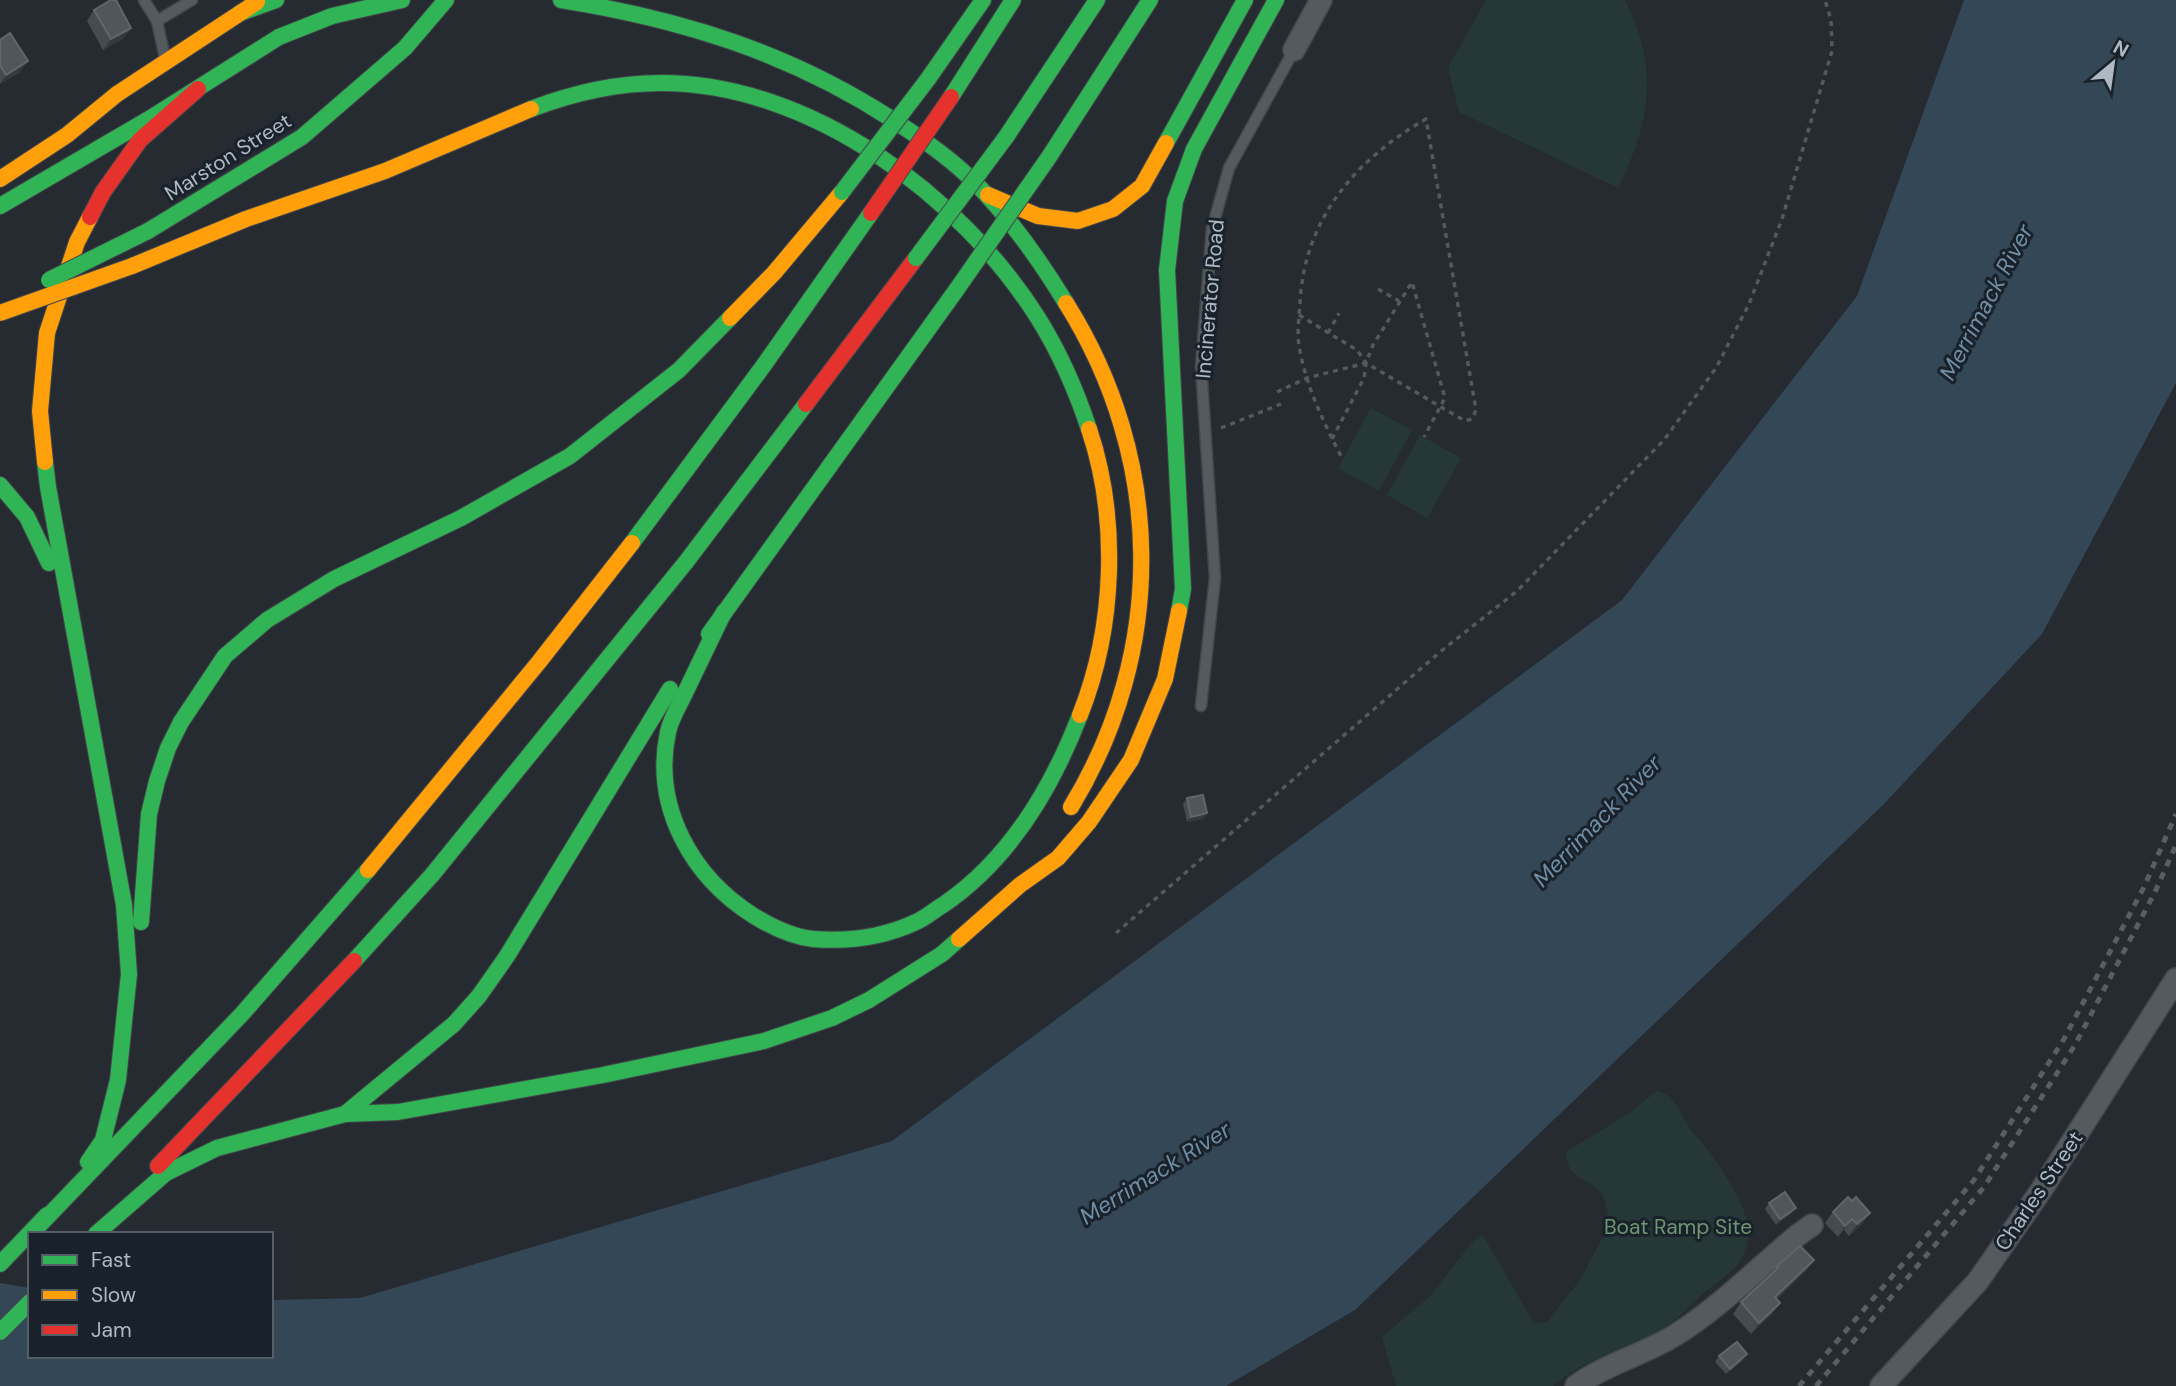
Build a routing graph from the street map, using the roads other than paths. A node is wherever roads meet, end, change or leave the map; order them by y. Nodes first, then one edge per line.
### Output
1 (144, 0) edge
2 (192, 0) edge
3 (260, 0) edge
4 (276, 0) edge
5 (402, 0) edge
6 (446, 0) edge
7 (561, 0) edge
8 (983, 0) edge
9 (1013, 0) edge
10 (1097, 0) edge
11 (1150, 0) edge
12 (1245, 0) edge
13 (1276, 0) edge
14 (1321, 0) edge
15 (240, 13) junction
16 (158, 21) junction
17 (1294, 50) joint
18 (165, 62) junction
19 (198, 89) junction
20 (0, 179) edge
21 (986, 194) junction
22 (0, 206) edge
23 (1, 307) edge
24 (0, 485) edge
25 (70, 609) junction
26 (724, 612) junction
27 (1201, 706) dead end
28 (1061, 822) dead end
29 (1041, 851) dead end
30 (1020, 885) junction
31 (129, 974) junction
32 (2176, 979) edge
33 (345, 1114) junction
34 (1812, 1225) dead end
35 (31, 1232) edge
36 (32, 1232) edge
37 (93, 1232) edge
38 (98, 1232) edge
39 (28, 1235) edge
40 (28, 1236) edge
41 (0, 1264) edge
42 (28, 1297) edge
43 (28, 1304) edge
44 (0, 1325) edge
45 (0, 1332) edge
46 (1576, 1386) edge
47 (1881, 1386) edge

1 - 16 lane
2 - 16 lane
3 - 15 main road
4 - 15 main road
5 - 19 main road
6 - 23 main road, Marston Street, bridge
7 - 21 main road
8 - 31 main road, bridge
9 - 36 main road, bridge
10 - 37 main road, bridge
11 - 26 main road, bridge
12 - 21 main road
13 - 30 main road
14 - 17 street, Incinerator Road
15 - 18 main road
16 - 18 lane
17 - 27 lane, Incinerator Road
18 - 20 main road
19 - 22 main road
19 - 25 main road
21 - 28 main road
23 - 26 main road, bridge
24 - 25 main road
25 - 31 main road
26 - 33 main road
29 - 30 main road
30 - 33 main road
31 - 35 main road
32 - 47 street, Charles Street
33 - 38 main road
34 - 46 street
39 - 41 main road
40 - 41 main road
42 - 44 main road
43 - 45 main road

